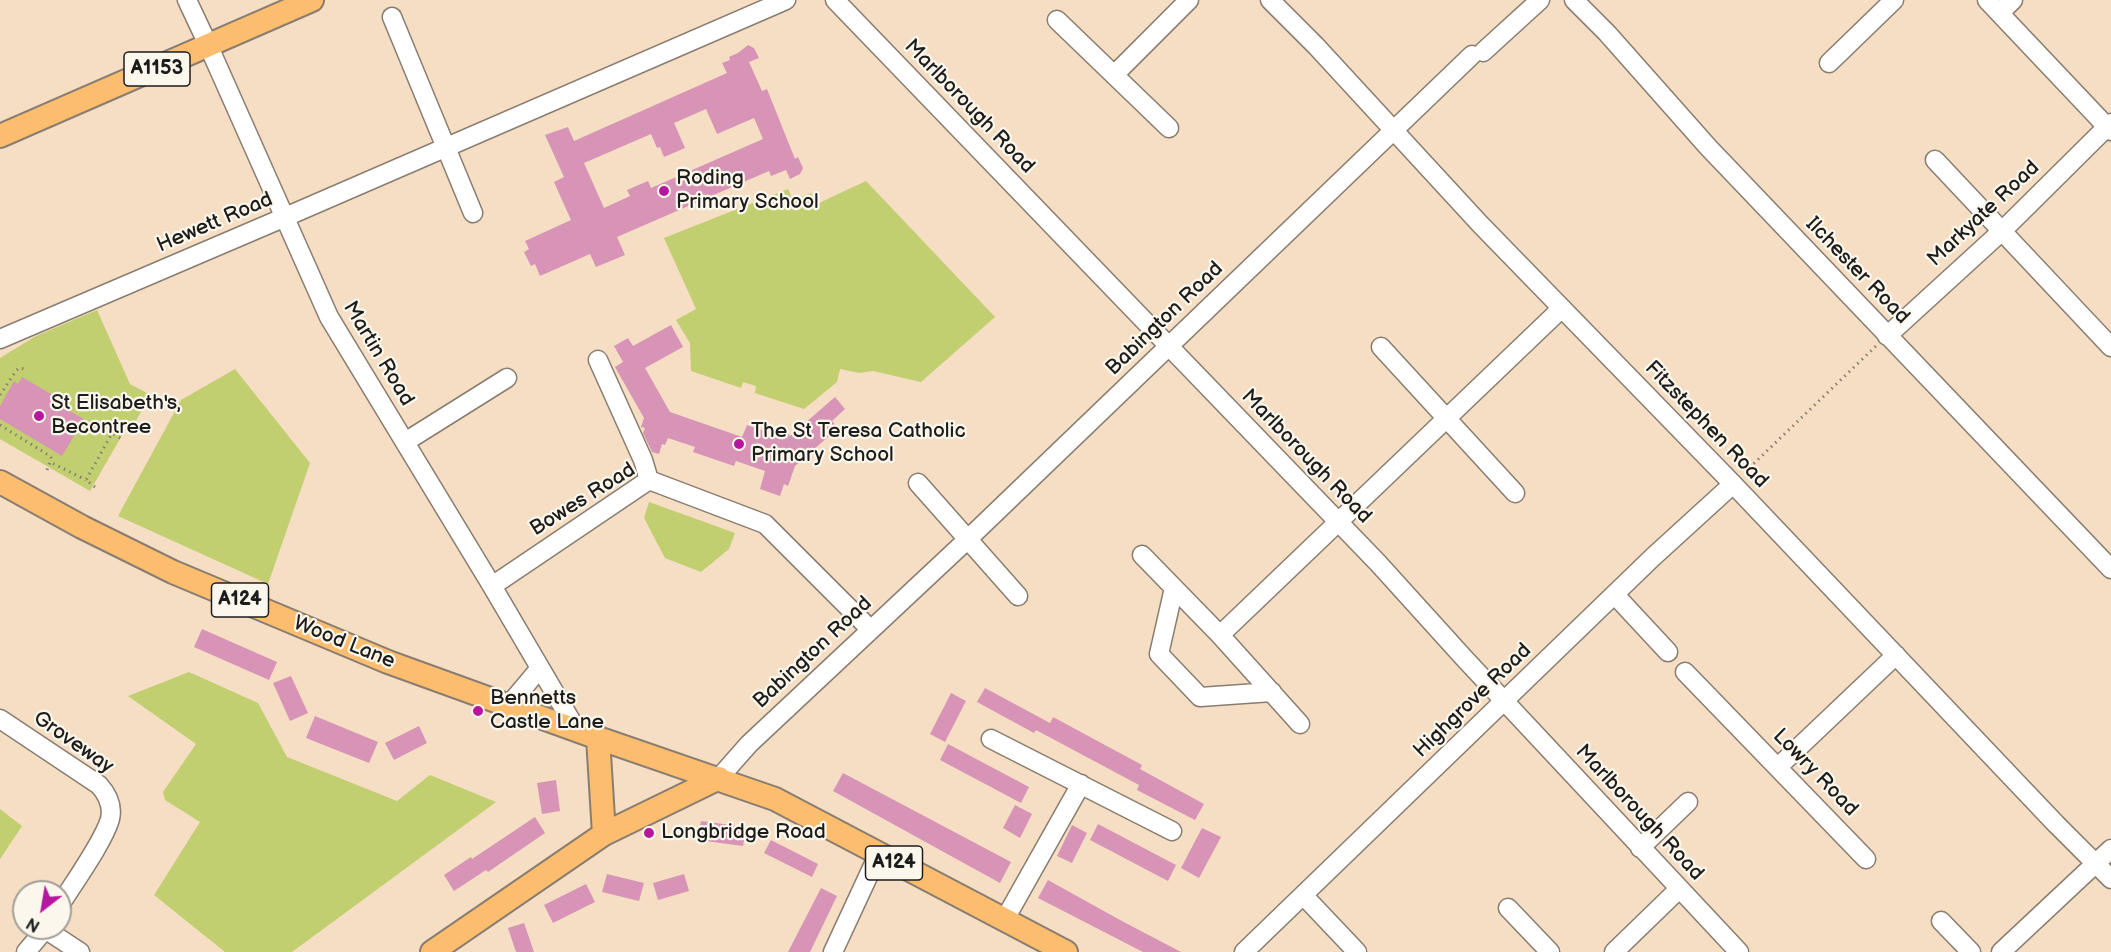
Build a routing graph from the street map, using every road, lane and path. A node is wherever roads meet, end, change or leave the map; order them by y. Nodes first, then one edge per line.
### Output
1 (187, 0) edge
2 (280, 0) edge
3 (312, 0) edge
4 (786, 0) edge
5 (835, 0) edge
6 (1189, 0) edge
7 (1270, 0) edge
8 (1540, 0) edge
9 (1574, 0) edge
10 (1894, 0) edge
11 (1987, 0) edge
12 (2006, 7) edge
13 (392, 17) dead end
14 (1057, 20) dead end
15 (206, 40) junction
16 (1829, 63) dead end
17 (1114, 75) junction
18 (0, 123) edge
19 (2110, 127) edge
20 (1169, 128) dead end
21 (1392, 131) junction
22 (0, 136) edge
23 (447, 147) junction
24 (1935, 160) dead end
25 (473, 213) dead end
26 (283, 218) junction
27 (2002, 231) junction
28 (1562, 308) junction
29 (0, 338) edge
30 (1881, 342) junction
31 (1168, 346) junction
32 (1381, 347) dead end
33 (2111, 347) edge
34 (597, 360) dead end
35 (25, 369) dead end
36 (507, 378) dead end
37 (0, 395) edge
38 (1447, 419) junction
39 (0, 425) edge
40 (121, 439) dead end
41 (405, 442) junction
42 (50, 462) junction
43 (1754, 464) dead end
44 (47, 470) dead end
45 (86, 480) junction
46 (649, 480) junction
47 (0, 482) edge
48 (918, 483) dead end
49 (1733, 484) junction
50 (95, 487) dead end
51 (1515, 493) dead end
52 (1339, 523) junction
53 (968, 539) junction
54 (1142, 555) dead end
55 (2111, 569) edge
56 (492, 586) junction
57 (1174, 588) junction
58 (1615, 595) junction
59 (1018, 596) dead end
60 (871, 630) junction
61 (1220, 635) junction
62 (1668, 652) dead end
63 (1896, 655) junction
64 (540, 668) junction
65 (1685, 672) dead end
66 (1272, 692) junction
67 (1504, 702) junction
68 (509, 705) junction
69 (0, 719) edge
70 (1300, 724) dead end
71 (576, 729) junction
72 (598, 738) junction
73 (991, 739) dead end
74 (1778, 767) junction
75 (719, 778) junction
76 (1081, 784) junction
77 (1688, 802) dead end
78 (1172, 831) dead end
79 (604, 834) junction
80 (1640, 848) junction
81 (2111, 849) edge
82 (878, 855) junction
83 (1866, 859) dead end
84 (2096, 864) junction
85 (2111, 879) edge
86 (72, 885) edge
87 (1679, 890) junction
88 (1303, 895) junction
89 (1508, 908) dead end
90 (1005, 919) junction
91 (1941, 921) dead end
92 (36, 940) edge
93 (62, 940) edge
94 (439, 950) edge
95 (26, 952) edge
96 (80, 952) edge
97 (833, 952) edge
98 (1066, 952) edge
99 (1244, 952) edge
100 (1357, 952) edge
101 (1550, 952) edge
102 (1614, 952) edge
103 (1739, 952) edge
104 (1971, 952) edge
105 (2001, 952) edge

1 - 15 street, Martin Road
2 - 15 main road, A1153
3 - 15 main road, A1153
4 - 23 street, Hewett Road
5 - 31 street, Marlborough Road
6 - 17 street
7 - 21 street, Fitzstephen Road
8 - 21 street, Babington Road
9 - 30 street, Ilchester Road
10 - 16 street
11 - 12 street
12 - 19 street
13 - 23 street
14 - 17 street
15 - 18 main road, A1153
15 - 22 main road, A1153
15 - 26 street, Martin Road
17 - 20 street
19 - 27 street, Markyate Road
21 - 28 street, Fitzstephen Road
21 - 31 street, Babington Road
23 - 25 street
23 - 26 street, Hewett Road
24 - 27 street
26 - 29 street, Hewett Road
26 - 41 street, Martin Road
27 - 30 street, Markyate Road
27 - 33 street
28 - 38 street
28 - 49 street, Fitzstephen Road
30 - 43 path
30 - 55 street, Ilchester Road
31 - 52 street, Marlborough Road
31 - 53 street, Babington Road
32 - 38 street
34 - 46 street
35 - 37 path
36 - 41 street
38 - 51 street
38 - 52 street
39 - 42 path
40 - 45 path
41 - 56 street, Martin Road
42 - 44 path
42 - 45 path
45 - 50 path
46 - 56 street, Bowes Road
46 - 60 street, Bowes Road
47 - 68 main road, Wood Lane / A124
48 - 53 street
49 - 58 street, Highgrove Road
49 - 63 street, Fitzstephen Road
52 - 61 street
52 - 67 street, Marlborough Road
53 - 59 street
53 - 60 street, Babington Road
54 - 57 street
56 - 64 street, Martin Road
57 - 61 street
57 - 66 street
58 - 62 street
58 - 67 street, Highgrove Road
60 - 75 street, Babington Road
61 - 66 street
63 - 74 street
63 - 84 street, Fitzstephen Road
64 - 68 street
64 - 71 street, Martin Road
65 - 74 street, Lowry Road
66 - 70 street
67 - 80 street, Marlborough Road
67 - 88 street, Highgrove Road
68 - 71 main road, Wood Lane / A124
69 - 86 street, Groveway
71 - 72 main road, Wood Lane / A124
72 - 75 main road, A124
72 - 79 main road
73 - 76 street
74 - 83 street, Lowry Road
75 - 79 main road
75 - 82 main road, A124
76 - 78 street
76 - 90 street
77 - 80 street
79 - 94 main road
80 - 87 street, Marlborough Road
81 - 84 street
82 - 90 main road, A124
82 - 97 street
84 - 85 street, Fitzstephen Road
84 - 105 street
87 - 102 street
87 - 103 street, Marlborough Road
88 - 99 street, Highgrove Road
88 - 100 street
89 - 101 street
90 - 98 main road, A124
91 - 104 street
92 - 95 street
93 - 96 street

